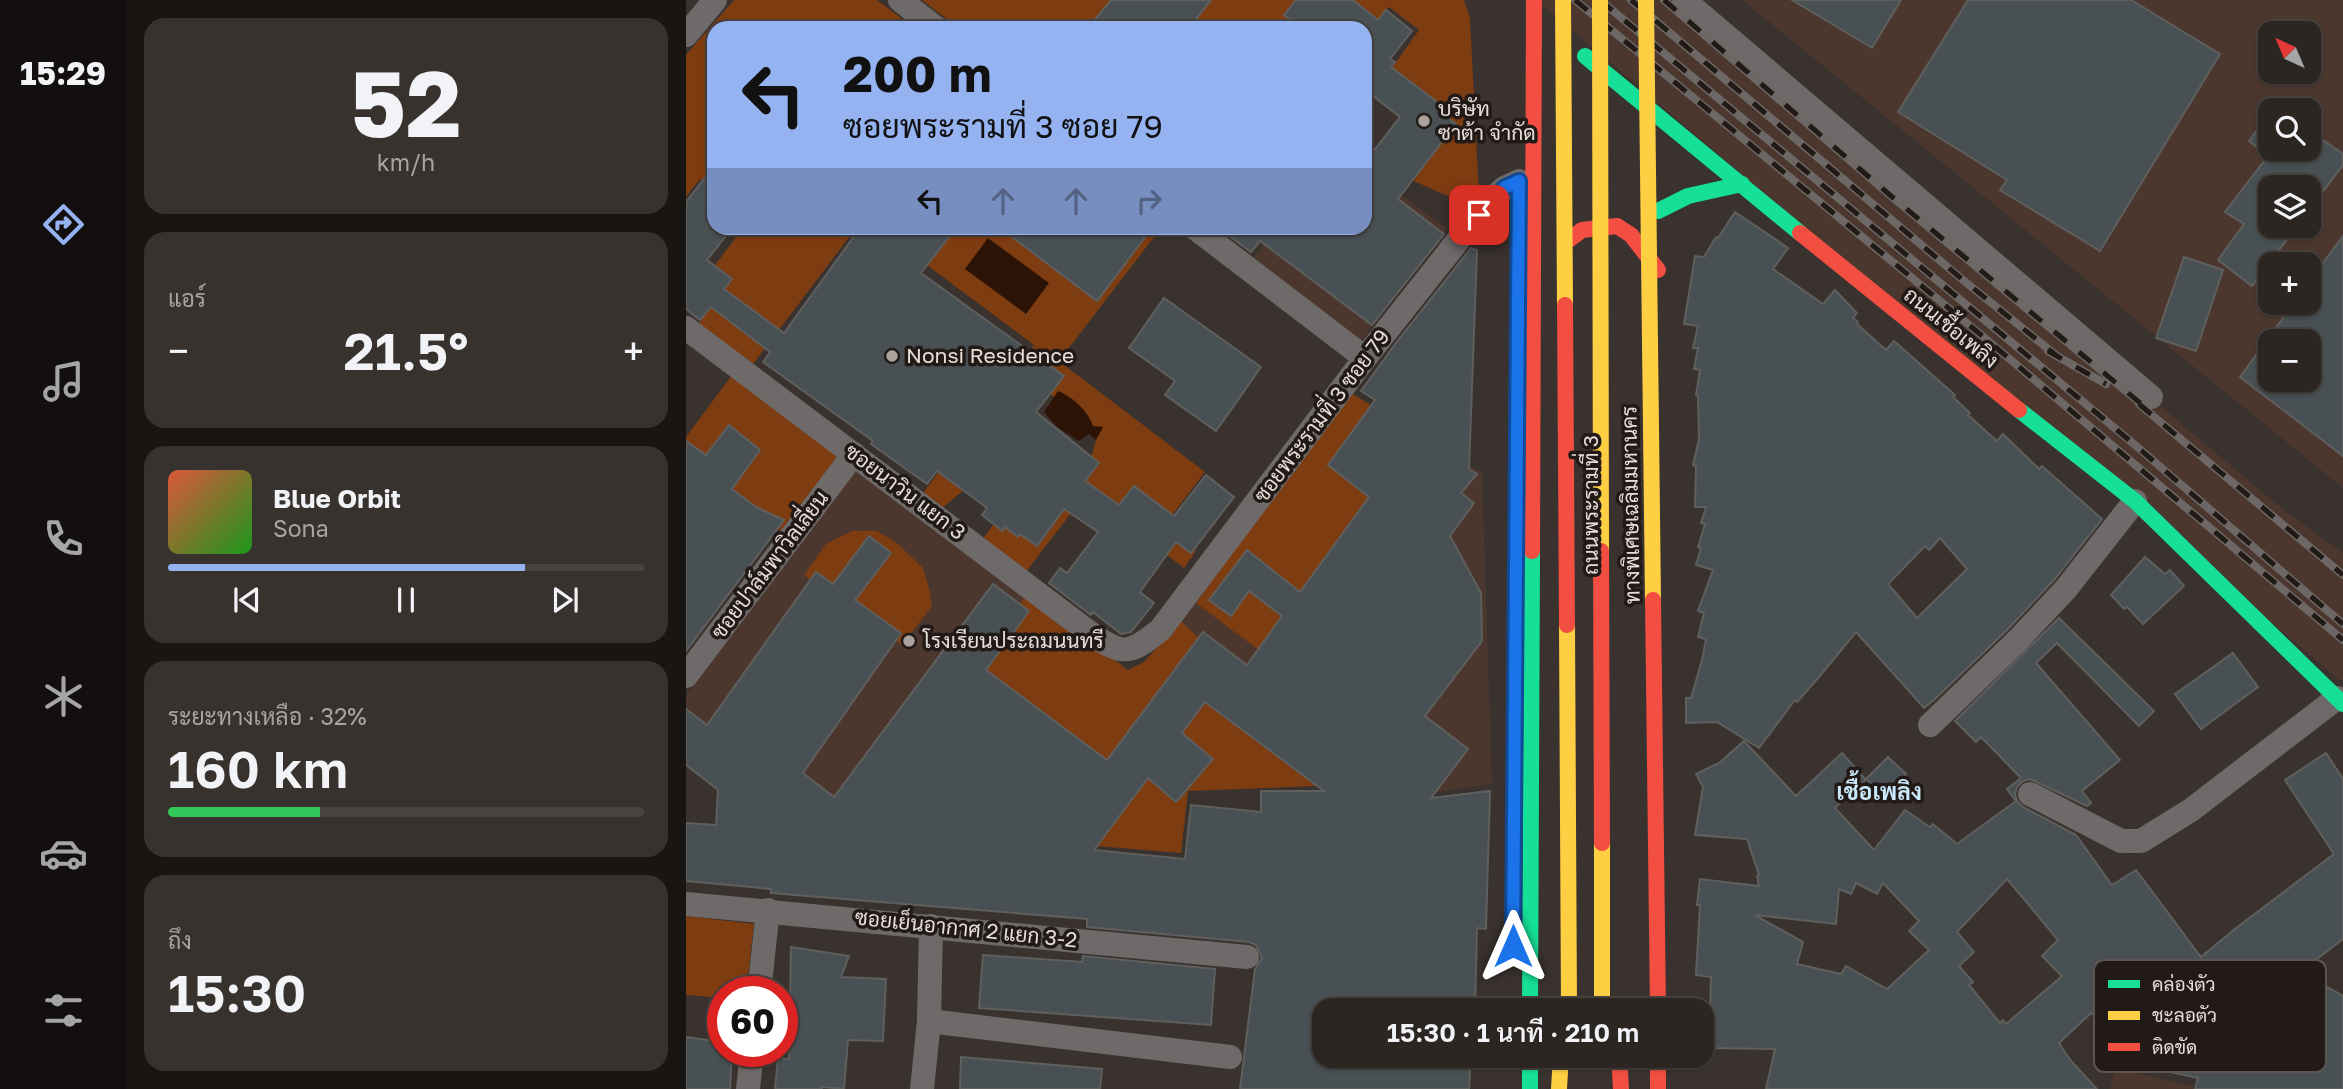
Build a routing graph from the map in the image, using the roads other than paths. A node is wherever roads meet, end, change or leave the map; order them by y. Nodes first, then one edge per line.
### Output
1 (715, 0) edge
2 (900, 0) edge
3 (1563, 0) edge
4 (1569, 0) edge
5 (1600, 0) edge
6 (1609, 0) edge
7 (1646, 0) edge
8 (1684, 0) edge
9 (1524, 1) edge
10 (927, 21) edge
11 (686, 35) edge
12 (1658, 117) junction
13 (1519, 181) junction
14 (1742, 184) junction
15 (1658, 211) junction
16 (1204, 235) edge
17 (1658, 270) junction
18 (1517, 301) dead end
19 (1517, 325) dead end
20 (686, 328) edge
21 (1365, 358) junction
22 (2151, 397) dead end
23 (854, 454) junction
24 (2134, 501) junction
25 (1127, 650) joint
26 (686, 676) edge
27 (2340, 701) edge
28 (1930, 725) dead end
29 (1567, 788) junction
30 (2030, 794) dead end
31 (686, 904) edge
32 (768, 910) junction
33 (932, 926) junction
34 (1247, 957) dead end
35 (761, 976) edge
36 (1514, 984) dead end
37 (1515, 998) edge
38 (1530, 998) edge
39 (1563, 998) edge
40 (1569, 998) edge
41 (1602, 998) edge
42 (1616, 998) edge
43 (1659, 998) edge
44 (1659, 998) edge
45 (929, 1021) junction
46 (1230, 1057) dead end
47 (750, 1067) edge
48 (1519, 1068) edge
49 (1530, 1068) edge
50 (1560, 1068) edge
51 (1569, 1068) edge
52 (1620, 1068) edge
53 (1657, 1068) edge
54 (748, 1089) edge
55 (922, 1089) edge
56 (1521, 1089) edge
57 (1530, 1089) edge
58 (1559, 1089) edge
59 (1569, 1089) edge
60 (1621, 1089) edge
61 (1656, 1089) edge

1 - 11 street
2 - 10 street
3 - 29 main road, ถนนพระรามที่ 3, bridge
4 - 29 main road, ถนนพระรามที่ 3, bridge
5 - 41 main road, ถนนพระรามที่ 3, bridge
6 - 42 main road, ถนนพระรามที่ 3
7 - 43 main road, ทางพิเศษเฉลิมมหานคร, bridge
8 - 22 street
9 - 12 main road, ถนนเชื้อเพลิง
9 - 13 main road
9 - 38 main road, bridge
12 - 14 main road, ถนนเชื้อเพลิง
12 - 15 main road
13 - 18 main road
13 - 21 street, ซอยพระรามที่ 3 ซอย 79
14 - 15 main road
14 - 24 main road, ถนนเชื้อเพลิง
15 - 17 main road
16 - 21 street
17 - 19 main road
17 - 44 main road
20 - 23 street, ซอยนาวิน แยก 3
21 - 25 street, ซอยพระรามที่ 3 ซอย 79
23 - 25 street, ซอยนาวิน แยก 3
23 - 26 street, ซอยปาล์มพาวิลเลี่ยน
24 - 27 main road, ถนนเชื้อเพลิง
24 - 28 street
27 - 30 street
29 - 39 main road, ถนนพระรามที่ 3
29 - 40 main road, ถนนพระรามที่ 3, bridge
31 - 32 street, ซอยเย็นอากาศ 2 แยก 3-2
32 - 33 street, ซอยเย็นอากาศ 2 แยก 3-2
32 - 35 street
33 - 34 street, ซอยเย็นอากาศ 2 แยก 3-2
33 - 45 street
36 - 37 main road
45 - 46 street
45 - 55 street
47 - 54 street
48 - 56 main road
49 - 57 main road
50 - 58 main road
51 - 59 main road
52 - 60 main road
53 - 61 main road

